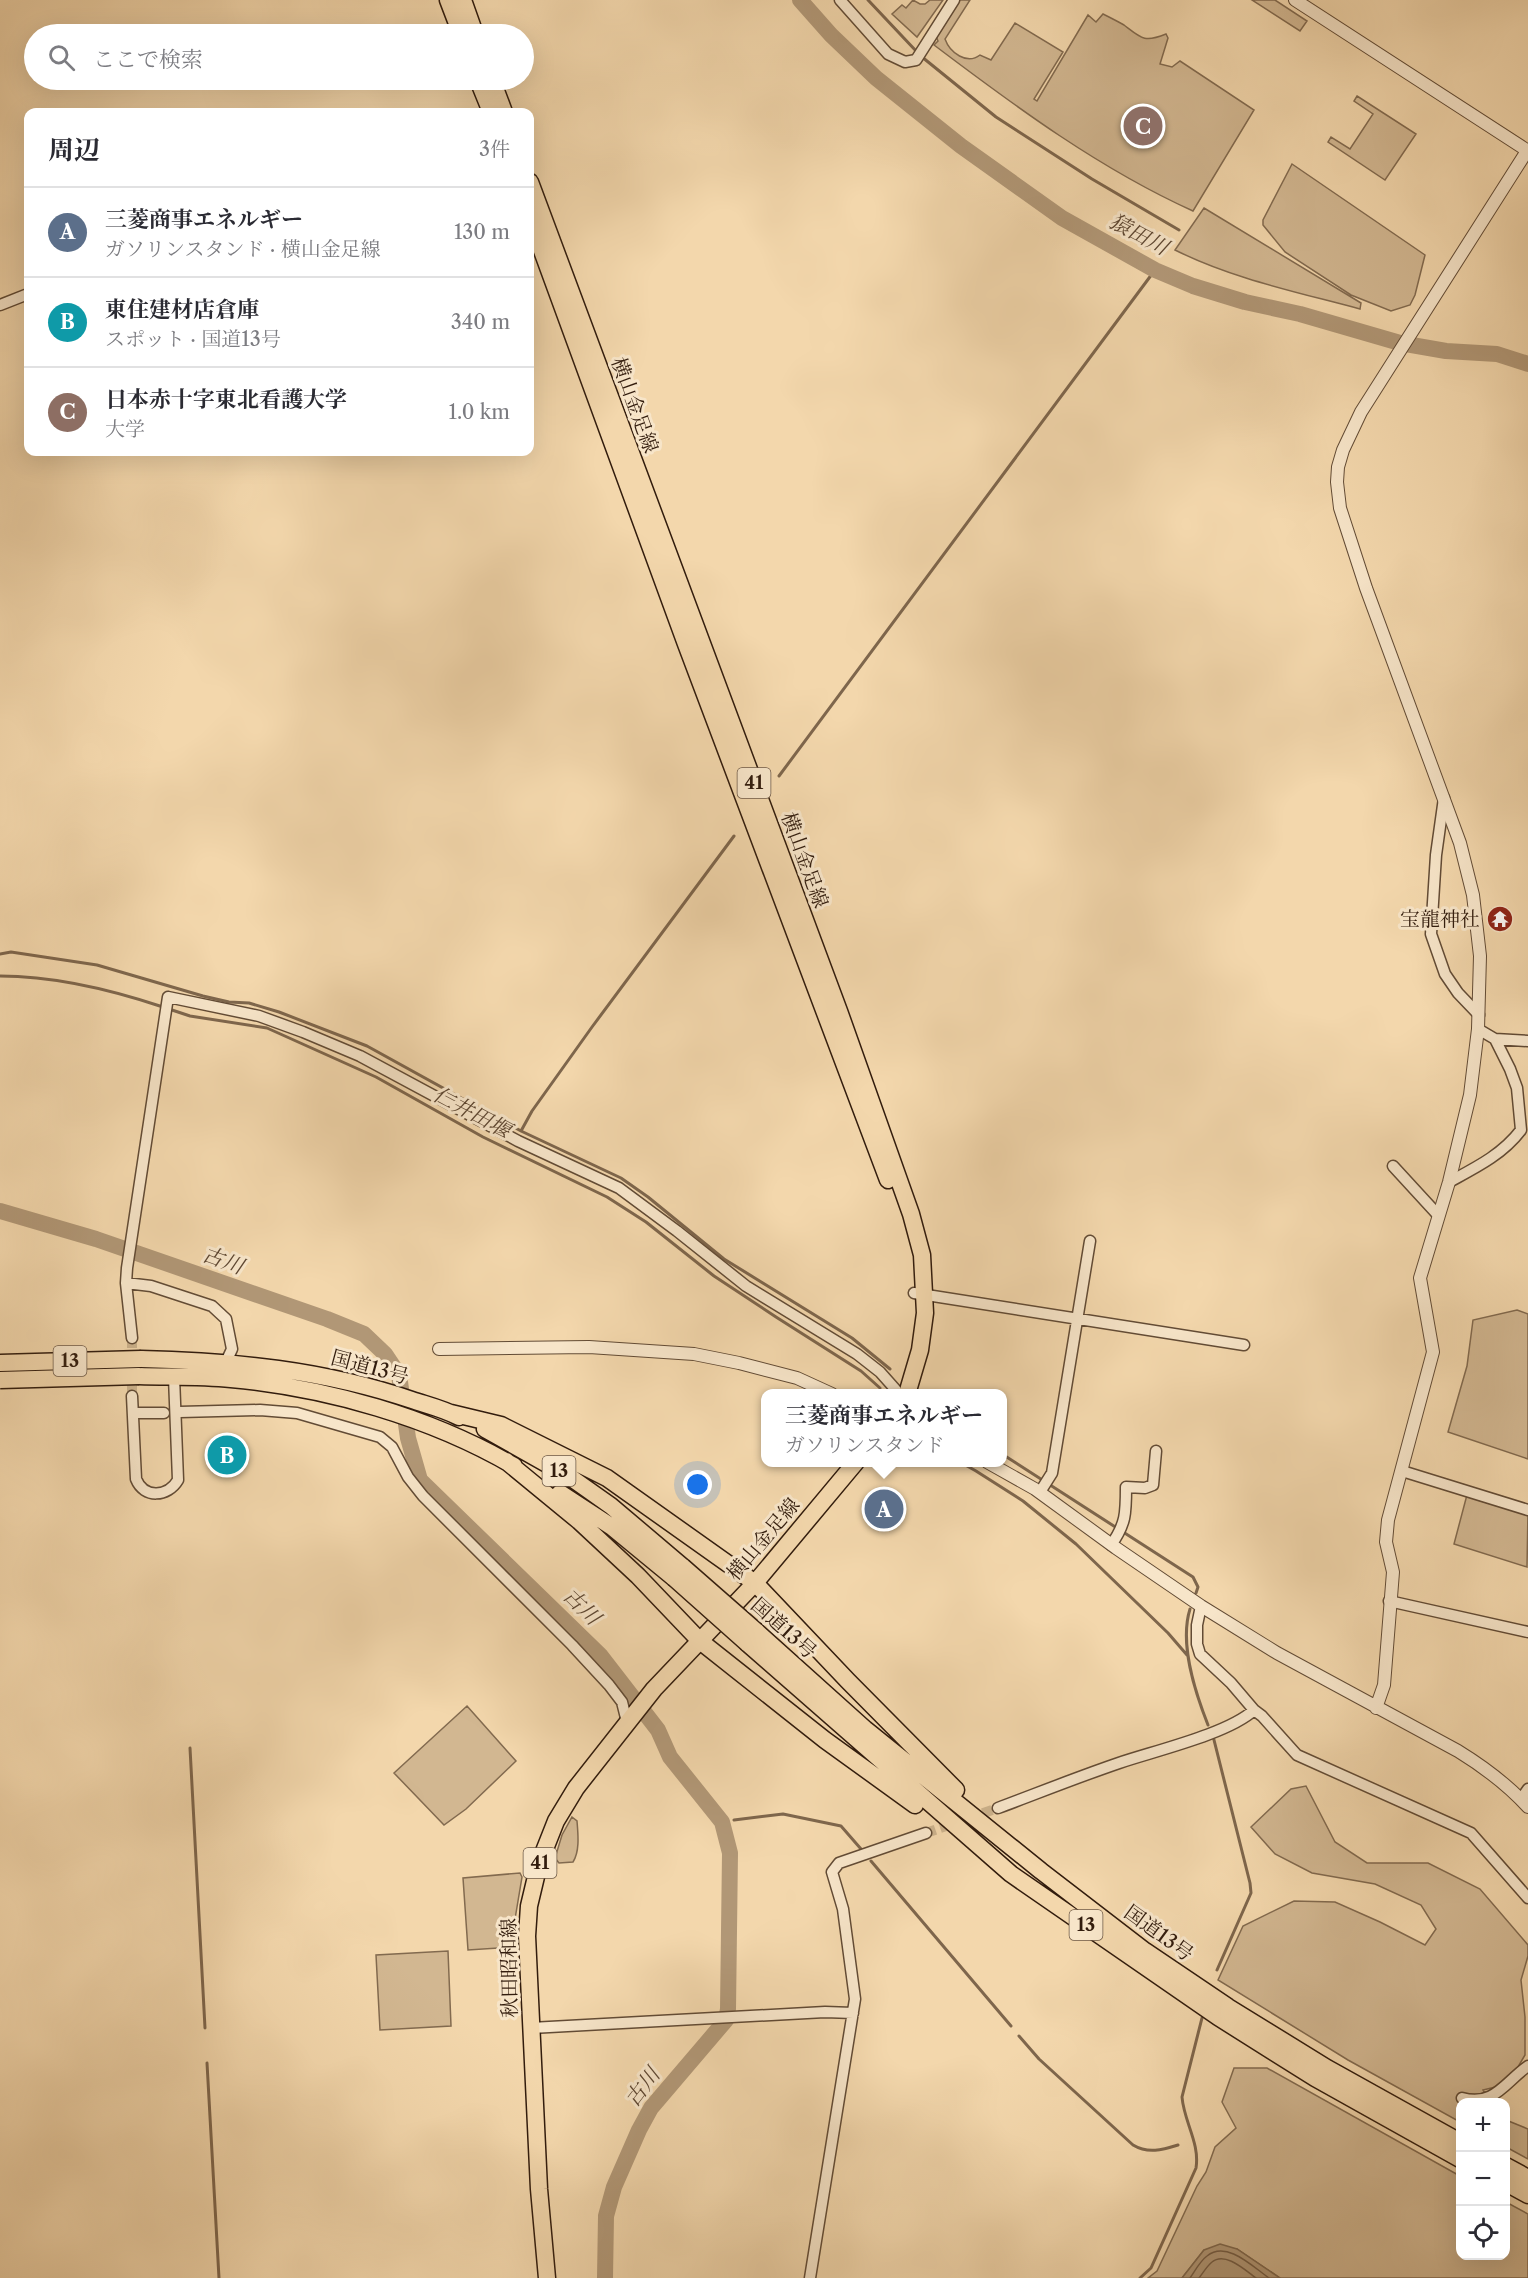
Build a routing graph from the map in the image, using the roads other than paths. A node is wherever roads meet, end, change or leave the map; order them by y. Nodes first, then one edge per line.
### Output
1 (448, 0) edge
2 (463, 0) edge
3 (840, 0) edge
4 (954, 0) edge
5 (1295, 0) edge
6 (457, 24) edge
7 (471, 24) edge
8 (482, 90) edge
9 (496, 90) edge
10 (489, 108) edge
11 (502, 108) edge
12 (1528, 151) edge
13 (534, 193) edge
14 (534, 229) edge
15 (24, 296) edge
16 (0, 305) edge
17 (1444, 798) junction
18 (1479, 1015) junction
19 (1478, 1029) junction
20 (1495, 1039) junction
21 (1528, 1041) edge
22 (1524, 1131) edge
23 (1393, 1166) dead end
24 (1449, 1182) junction
25 (1438, 1215) junction
26 (1090, 1241) dead end
27 (126, 1283) junction
28 (920, 1294) junction
29 (1078, 1318) junction
30 (132, 1338) tunnel mouth
31 (1244, 1346) dead end
32 (439, 1349) dead end
33 (226, 1362) junction
34 (0, 1363) edge
35 (140, 1368) junction
36 (174, 1377) junction
37 (0, 1380) edge
38 (821, 1389) edge
39 (896, 1389) edge
40 (900, 1389) edge
41 (132, 1396) tunnel mouth
42 (180, 1412) dead end
43 (133, 1413) junction
44 (164, 1413) dead end
45 (451, 1413) junction
46 (1156, 1451) dead end
47 (506, 1461) junction
48 (852, 1467) edge
49 (999, 1467) edge
50 (1402, 1471) junction
51 (1045, 1486) junction
52 (1528, 1510) edge
53 (1117, 1536) junction
54 (679, 1573) junction
55 (756, 1583) junction
56 (1389, 1601) junction
57 (1201, 1606) junction
58 (1528, 1632) edge
59 (752, 1637) junction
60 (700, 1641) junction
61 (1376, 1708) junction
62 (1254, 1710) junction
63 (627, 1722) junction
64 (1526, 1798) edge
65 (998, 1808) tunnel mouth
66 (926, 1833) tunnel mouth
67 (1041, 1871) junction
68 (1011, 1874) junction
69 (1528, 1898) edge
70 (853, 2013) junction
71 (531, 2028) junction
72 (1528, 2066) edge
73 (1488, 2098) edge
74 (1456, 2139) edge
75 (1456, 2156) edge
76 (1510, 2168) edge
77 (1528, 2178) edge
78 (1510, 2185) edge
79 (1528, 2195) edge
80 (547, 2278) edge
81 (810, 2278) edge

1 - 6 main road
2 - 7 main road
3 - 4 street
5 - 12 street
8 - 10 main road
9 - 11 main road
12 - 17 street
13 - 28 main road, 横山金足線 / 41
14 - 28 main road, 横山金足線 / 41
15 - 16 street
17 - 18 street
17 - 18 street
18 - 19 street
19 - 20 street
19 - 24 street
20 - 21 street
20 - 22 street
22 - 24 street
23 - 25 street
24 - 25 street
25 - 50 street
26 - 29 street
27 - 30 street
27 - 33 street
27 - 39 street
28 - 29 street
28 - 40 main road, 横山金足線 / 41
29 - 31 street
29 - 51 street
32 - 38 street
33 - 35 main road, 国道13号 / 13
33 - 45 main road, 国道13号 / 13
34 - 35 main road, 国道13号 / 13, bridge
35 - 36 main road, 国道13号 / 13
35 - 37 main road, 国道13号 / 13, bridge
36 - 43 street
36 - 47 main road, 国道13号 / 13
41 - 43 street
42 - 63 street
43 - 44 street
45 - 54 main road, 国道13号 / 13
45 - 55 main road, 13
46 - 53 street
47 - 54 main road, 国道13号 / 13
47 - 60 main road, 13
48 - 55 main road, 横山金足線 / 41
49 - 51 street
50 - 52 street
50 - 56 street
51 - 53 street
53 - 57 street
54 - 59 main road, 国道13号 / 13, bridge
55 - 60 main road, 横山金足線 / 41
55 - 67 main road, 13
56 - 58 street
56 - 61 street
57 - 61 street
57 - 62 street
59 - 67 main road, 国道13号 / 13
59 - 68 main road, 国道13号 / 13
60 - 63 main road, 秋田昭和線 / 41
60 - 68 main road, 13
61 - 64 street
62 - 65 street
62 - 69 street
63 - 71 main road, 秋田昭和線 / 41
66 - 70 street
67 - 74 main road, 国道13号 / 13
68 - 75 main road, 国道13号 / 13
70 - 71 street
70 - 81 street
71 - 80 main road, 秋田昭和線 / 41
72 - 73 street
76 - 77 main road
78 - 79 main road

